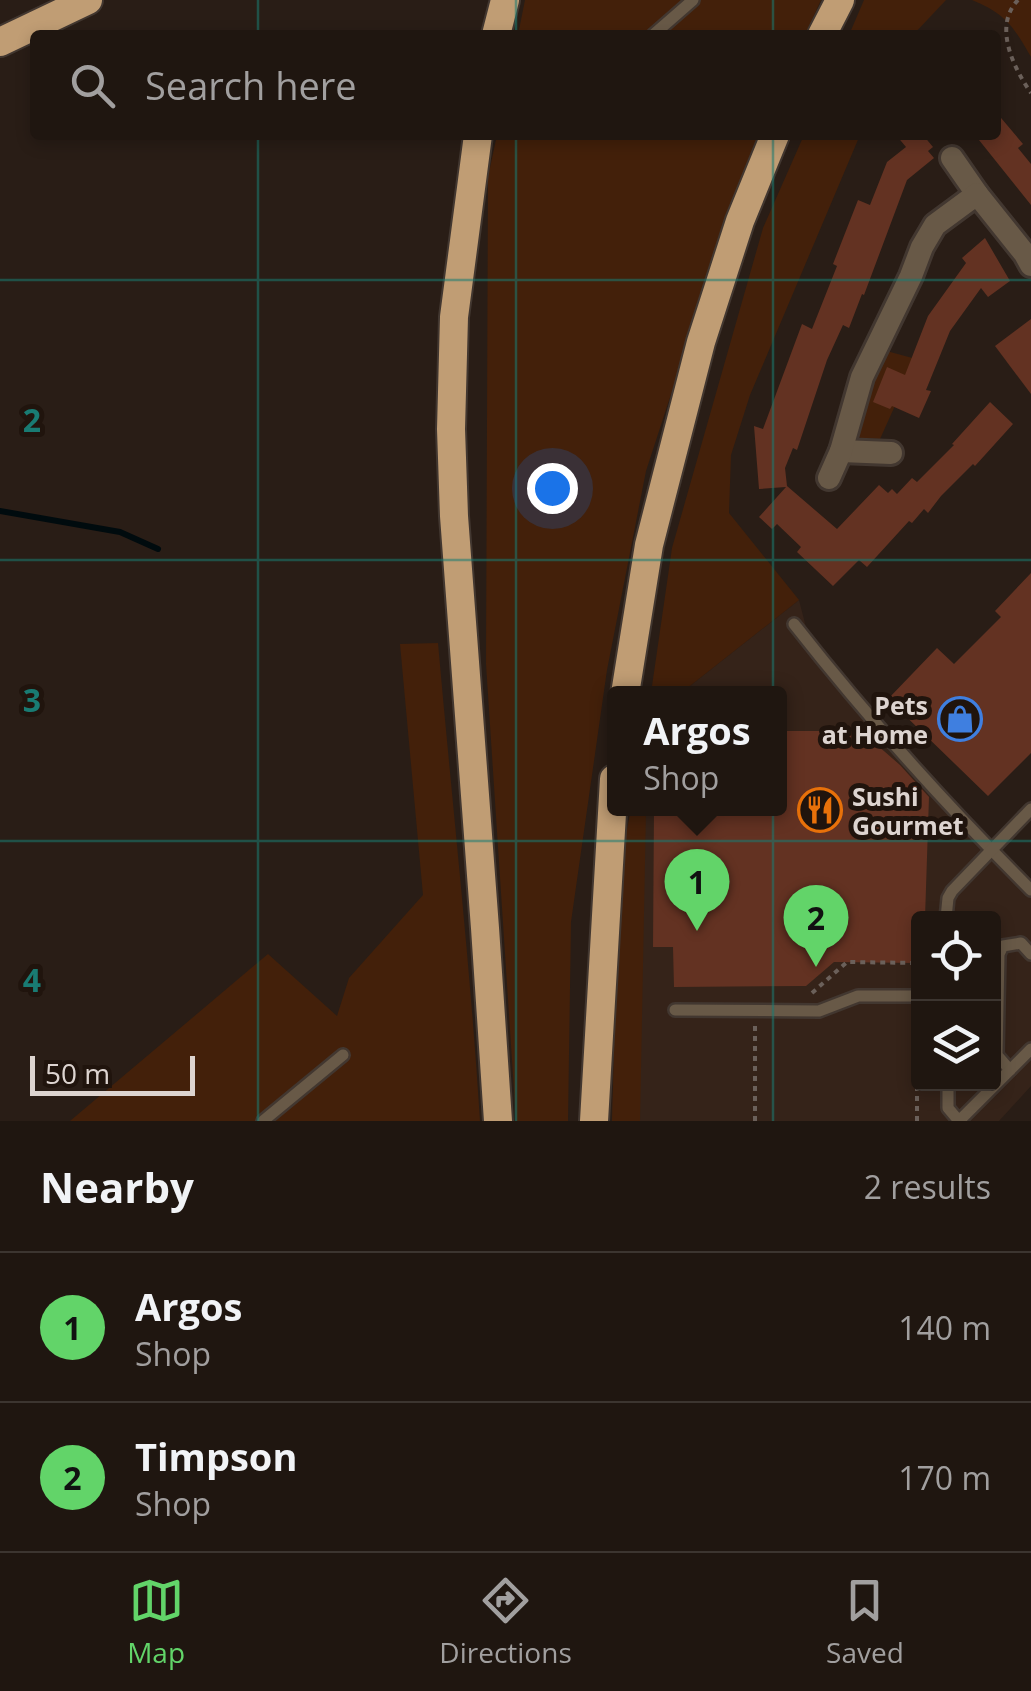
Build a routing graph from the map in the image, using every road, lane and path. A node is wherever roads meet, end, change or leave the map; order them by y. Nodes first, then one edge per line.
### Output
1 (88, 0) edge
2 (506, 0) edge
3 (693, 0) edge
4 (840, 0) edge
5 (1018, 0) edge
6 (497, 30) edge
7 (658, 30) edge
8 (825, 30) edge
9 (0, 42) edge
10 (1031, 93) edge
11 (773, 140) edge
12 (476, 147) edge
13 (952, 158) dead end
14 (977, 194) junction
15 (1031, 265) edge
16 (842, 451) junction
17 (890, 453) dead end
18 (829, 478) dead end
19 (794, 624) dead end
20 (626, 684) edge
21 (1031, 810) edge
22 (612, 816) edge
23 (991, 850) junction
24 (1031, 890) edge
25 (947, 911) edge
26 (1001, 950) edge
27 (1031, 954) edge
28 (911, 996) edge
29 (996, 1001) edge
30 (675, 1010) dead end
31 (756, 1010) junction
32 (1031, 1049) edge
33 (343, 1055) dead end
34 (1010, 1070) junction
35 (1001, 1079) edge
36 (948, 1091) edge
37 (989, 1091) edge
38 (264, 1121) edge
39 (498, 1121) edge
40 (594, 1121) edge
41 (755, 1121) edge

1 - 9 highway
2 - 6 highway
3 - 7 lane
4 - 8 highway
5 - 10 path
11 - 20 highway
12 - 39 highway
13 - 14 street
14 - 15 street
14 - 16 street
16 - 17 street
16 - 18 street
19 - 23 lane
21 - 23 lane
22 - 40 highway
23 - 24 lane
23 - 25 lane
26 - 27 lane
28 - 31 lane
29 - 34 lane
30 - 31 lane
31 - 41 path
32 - 34 lane
33 - 38 lane
34 - 35 lane
36 - 37 lane

